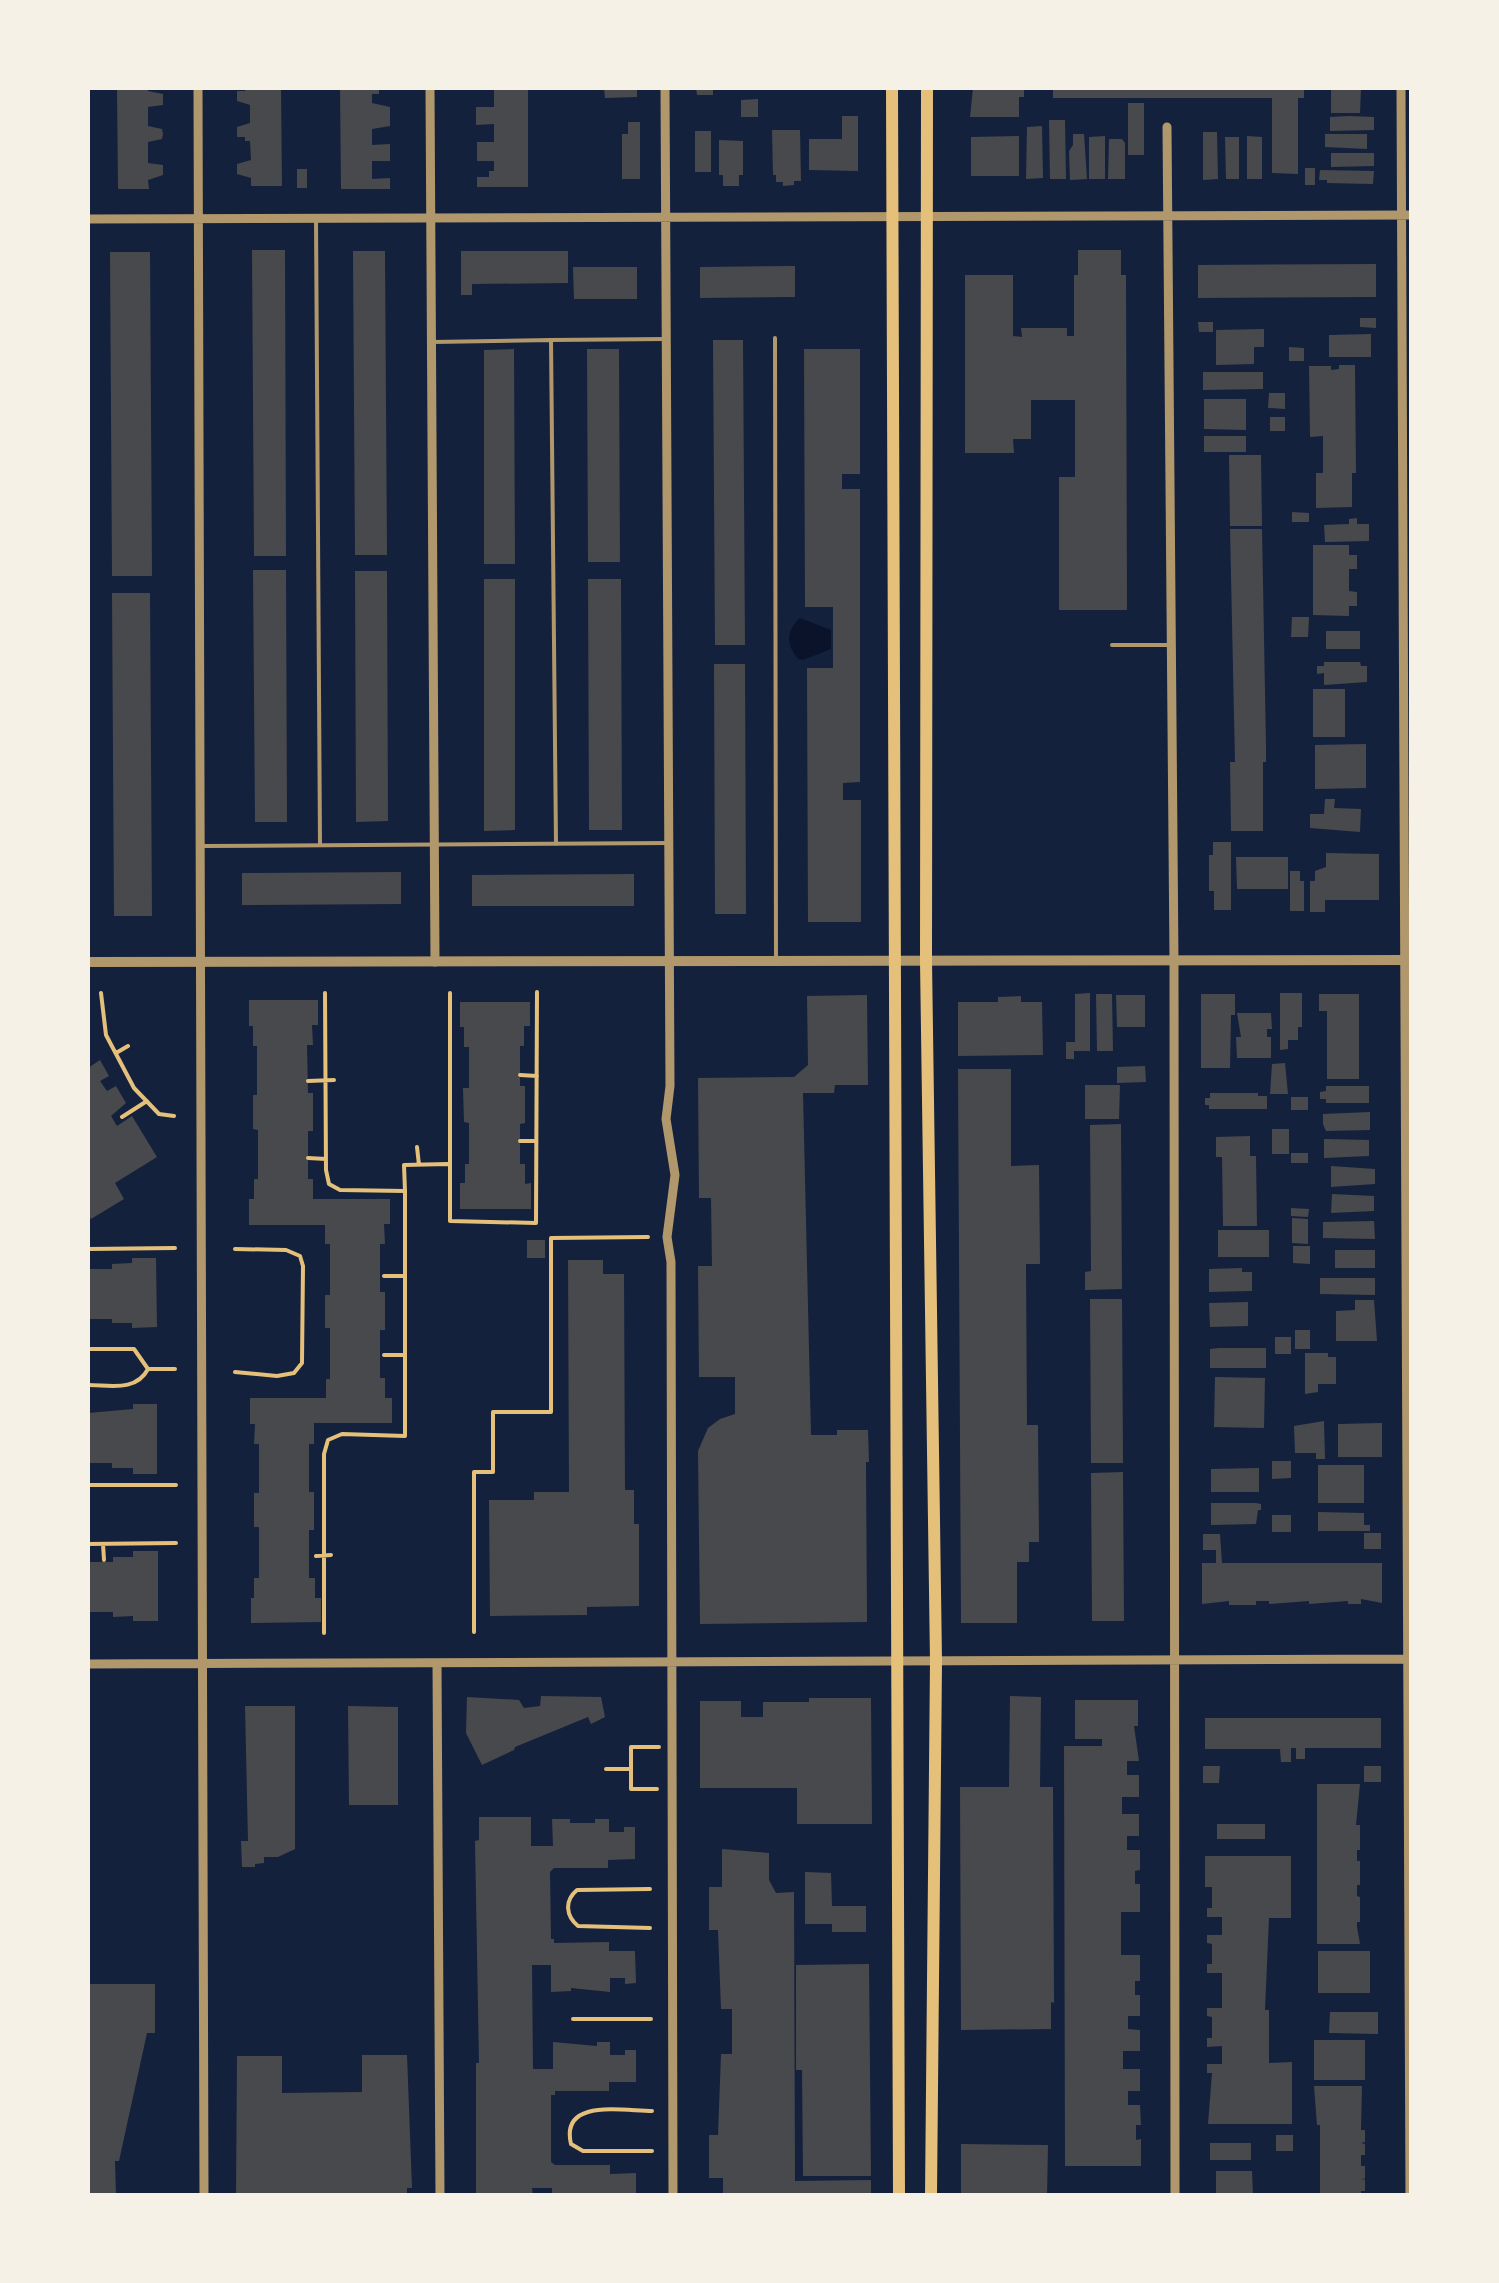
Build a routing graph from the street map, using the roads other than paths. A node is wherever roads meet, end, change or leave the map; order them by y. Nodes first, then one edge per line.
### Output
1 (198, 88) edge
2 (430, 88) edge
3 (665, 88) edge
4 (892, 88) edge
5 (928, 88) edge
6 (1401, 88) edge
7 (1167, 127) dead end
8 (1407, 215) edge
9 (890, 216) junction
10 (928, 216) junction
11 (1168, 216) junction
12 (666, 217) junction
13 (316, 218) junction
14 (431, 218) junction
15 (88, 219) edge
16 (198, 219) junction
17 (775, 338) dead end
18 (666, 339) junction
19 (551, 340) junction
20 (432, 342) junction
21 (1112, 645) dead end
22 (1172, 645) junction
23 (556, 844) junction
24 (669, 844) junction
25 (320, 845) junction
26 (434, 845) junction
27 (201, 846) junction
28 (1174, 960) junction
29 (1408, 960) edge
30 (88, 962) edge
31 (202, 962) junction
32 (435, 962) junction
33 (669, 962) junction
34 (776, 962) junction
35 (895, 962) junction
36 (926, 962) junction
37 (1410, 1659) edge
38 (1176, 1660) junction
39 (936, 1661) junction
40 (671, 1662) junction
41 (896, 1662) junction
42 (437, 1663) junction
43 (88, 1664) edge
44 (202, 1664) junction
45 (204, 2196) edge
46 (440, 2196) edge
47 (673, 2196) edge
48 (899, 2196) edge
49 (932, 2196) edge
50 (1175, 2196) edge
51 (1410, 2196) edge

1 - 16 street
2 - 14 street
3 - 12 street
4 - 9 main road
5 - 10 main road
6 - 8 street
7 - 11 street
8 - 11 street
8 - 29 street
9 - 10 street
9 - 12 street
9 - 35 main road
10 - 11 street
10 - 36 main road
11 - 22 street
12 - 14 street
12 - 18 street
13 - 14 street
13 - 16 street
13 - 25 lane
14 - 20 street
15 - 16 street
16 - 27 street
17 - 34 lane
18 - 19 lane
18 - 24 street
19 - 20 lane
19 - 23 lane
20 - 26 street
21 - 22 lane
22 - 28 street
23 - 24 lane
23 - 26 lane
24 - 33 street
25 - 26 lane
25 - 27 lane
26 - 32 street
27 - 31 street
28 - 29 street
28 - 36 street
28 - 38 street
29 - 37 street
30 - 31 street
31 - 32 street
31 - 44 street
32 - 33 street
33 - 34 street
33 - 40 street
34 - 35 street
35 - 36 street
35 - 41 main road
36 - 39 main road
37 - 38 street
37 - 51 street
38 - 39 street
38 - 50 street
39 - 41 street
39 - 49 main road
40 - 41 street
40 - 42 street
40 - 47 street
41 - 48 main road
42 - 44 street
42 - 46 street
43 - 44 street
44 - 45 street

